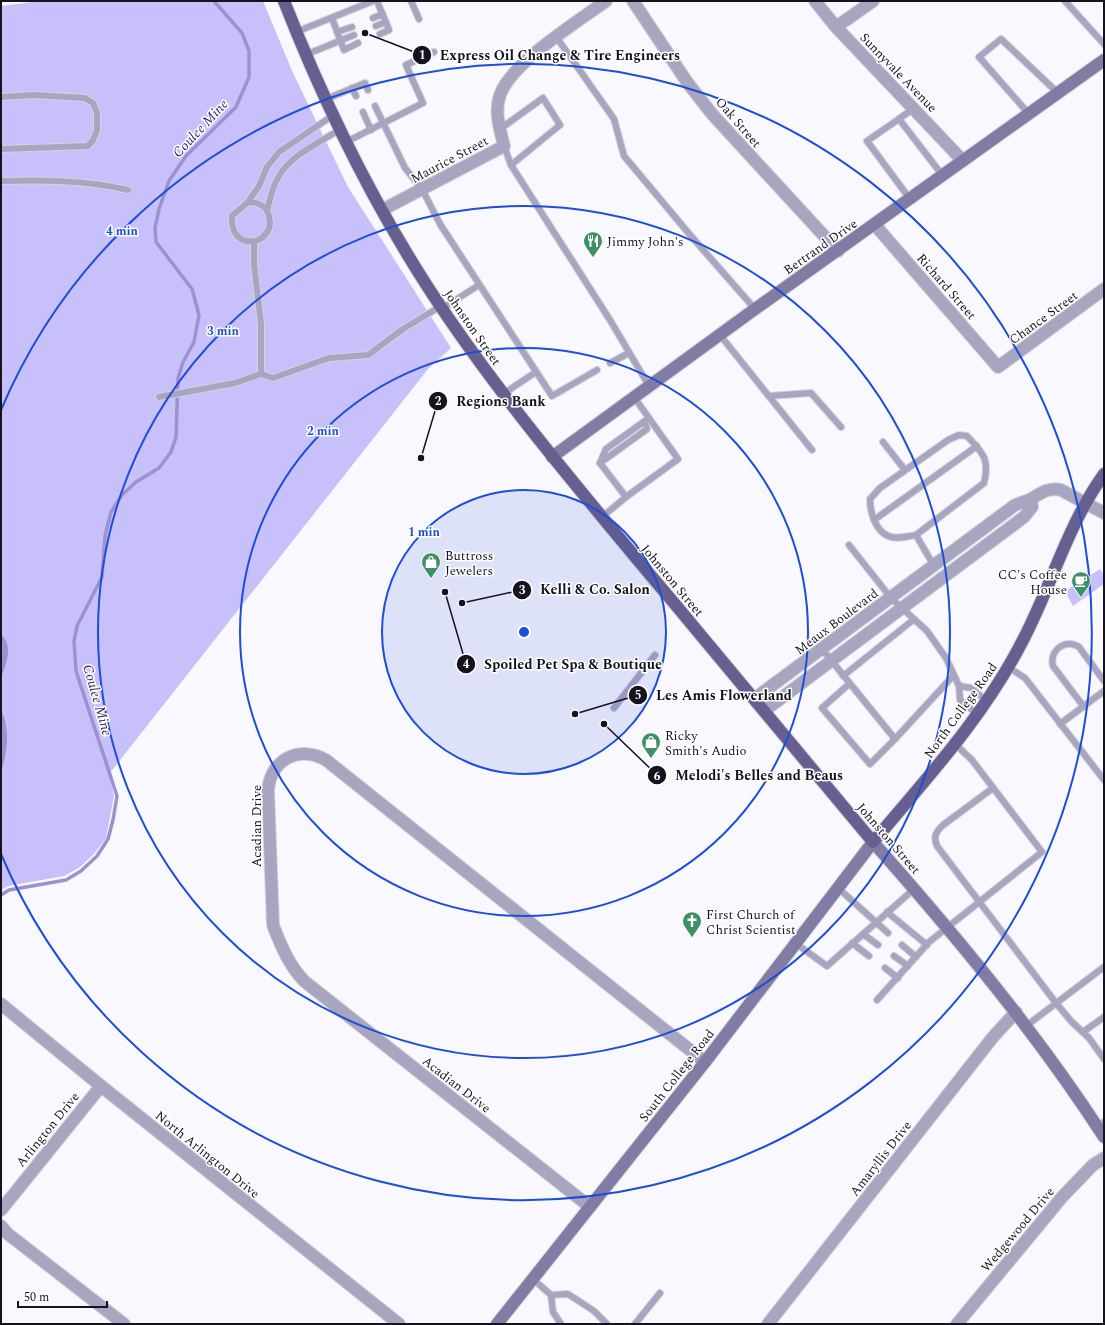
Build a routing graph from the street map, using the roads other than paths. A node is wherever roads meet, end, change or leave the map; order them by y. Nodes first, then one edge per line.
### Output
1 (373, 1) edge
2 (377, 1) edge
3 (411, 1) edge
4 (606, 1) edge
5 (632, 1) edge
6 (815, 1) edge
7 (873, 1) edge
8 (1065, 1) edge
9 (286, 2) edge
10 (383, 14) junction
11 (332, 18) junction
12 (373, 18) dead end
13 (419, 20) dead end
14 (386, 22) junction
15 (376, 26) dead end
16 (352, 27) dead end
17 (836, 27) junction
18 (296, 32) junction
19 (337, 32) junction
20 (380, 34) dead end
21 (354, 35) dead end
22 (557, 38) junction
23 (340, 41) junction
24 (358, 43) dead end
25 (1104, 44) edge
26 (434, 52) dead end
27 (305, 55) junction
28 (1104, 60) edge
29 (352, 88) junction
30 (368, 90) dead end
31 (1058, 93) junction
32 (356, 96) dead end
33 (1, 97) edge
34 (324, 100) junction
35 (375, 106) dead end
36 (914, 108) junction
37 (363, 112) dead end
38 (1029, 114) junction
39 (332, 116) junction
40 (899, 118) junction
41 (385, 123) junction
42 (500, 129) junction
43 (339, 130) junction
44 (371, 130) junction
45 (346, 142) junction
46 (504, 146) junction
47 (1, 149) edge
48 (963, 161) junction
49 (511, 165) junction
50 (943, 176) junction
51 (1, 181) edge
52 (422, 189) junction
53 (128, 190) dead end
54 (910, 199) junction
55 (248, 202) junction
56 (267, 210) junction
57 (382, 210) junction
58 (875, 225) junction
59 (254, 242) junction
60 (838, 251) junction
61 (479, 285) junction
62 (1104, 289) edge
63 (442, 307) junction
64 (755, 309) junction
65 (720, 336) junction
66 (629, 353) junction
67 (610, 363) dead end
68 (998, 366) joint
69 (597, 370) dead end
70 (536, 372) junction
71 (261, 374) junction
72 (650, 386) junction
73 (503, 394) junction
74 (769, 396) junction
75 (634, 397) junction
76 (159, 398) dead end
77 (647, 420) junction
78 (841, 427) dead end
79 (882, 442) dead end
80 (977, 446) junction
81 (812, 450) dead end
82 (552, 456) junction
83 (905, 470) junction
84 (1104, 474) edge
85 (626, 497) junction
86 (1031, 499) junction
87 (1085, 504) junction
88 (1104, 513) edge
89 (602, 517) junction
90 (874, 520) junction
91 (916, 535) junction
92 (849, 545) dead end
93 (934, 566) junction
94 (943, 578) junction
95 (891, 598) junction
96 (902, 608) junction
97 (913, 620) junction
98 (822, 649) junction
99 (655, 655) dead end
100 (831, 661) junction
101 (1008, 667) junction
102 (843, 676) junction
103 (953, 676) junction
104 (1104, 681) edge
105 (850, 684) junction
106 (959, 686) junction
107 (1104, 691) edge
108 (754, 699) junction
109 (987, 701) junction
110 (1084, 707) junction
111 (614, 708) dead end
112 (764, 711) junction
113 (977, 714) junction
114 (1060, 724) junction
115 (894, 739) junction
116 (955, 744) junction
117 (1104, 780) edge
118 (993, 788) junction
119 (873, 842) junction
120 (838, 888) junction
121 (914, 889) junction
122 (980, 903) junction
123 (887, 912) junction
124 (876, 922) junction
125 (948, 928) junction
126 (888, 933) dead end
127 (863, 934) junction
128 (795, 943) junction
129 (852, 943) junction
130 (878, 945) dead end
131 (902, 945) dead end
132 (926, 945) junction
133 (869, 956) dead end
134 (894, 956) dead end
135 (916, 957) junction
136 (908, 966) junction
137 (1104, 967) edge
138 (885, 968) dead end
139 (898, 978) junction
140 (877, 1000) dead end
141 (1056, 1003) junction
142 (1, 1004) edge
143 (1016, 1012) junction
144 (1104, 1017) edge
145 (1026, 1026) junction
146 (1083, 1032) junction
147 (1104, 1059) edge
148 (705, 1062) junction
149 (101, 1086) junction
150 (1102, 1129) edge
151 (1104, 1158) edge
152 (590, 1207) junction
153 (1, 1210) edge
154 (1, 1226) edge
155 (533, 1279) junction
156 (660, 1293) dead end
157 (552, 1295) junction
158 (124, 1324) edge
159 (399, 1324) edge
160 (498, 1324) edge
161 (561, 1324) edge
162 (607, 1324) edge
163 (635, 1324) edge
164 (768, 1324) edge
165 (957, 1324) edge

1 - 11 lane
2 - 10 lane
3 - 13 lane
4 - 22 street, Maurice Street
5 - 60 street, Oak Street
6 - 17 street, Sunnyvale Avenue
7 - 17 street
8 - 25 lane
9 - 18 main road, Johnston Street
10 - 12 lane
10 - 14 lane
11 - 18 lane
11 - 19 lane
14 - 15 lane
14 - 20 lane
16 - 19 lane
17 - 36 street, Sunnyvale Avenue
18 - 27 main road, Johnston Street
19 - 23 lane
21 - 23 lane
22 - 42 street, Maurice Street
22 - 64 lane
23 - 24 lane
23 - 27 lane
26 - 41 lane
27 - 34 main road, Johnston Street
28 - 31 main road, Bertrand Drive
29 - 30 lane
29 - 32 lane
29 - 34 lane
31 - 38 main road, Bertrand Drive
31 - 38 lane
33 - 47 lane
34 - 39 main road, Johnston Street
35 - 41 lane
36 - 40 lane
36 - 48 street, Sunnyvale Avenue
37 - 44 lane
38 - 48 main road, Bertrand Drive
39 - 43 main road, Johnston Street
39 - 55 lane
40 - 50 lane
40 - 54 lane
41 - 44 lane
41 - 52 lane
42 - 46 street, Maurice Street
42 - 49 lane
43 - 45 main road, Johnston Street
43 - 56 lane
44 - 45 lane
45 - 57 main road, Johnston Street
46 - 49 lane
46 - 52 street, Maurice Street
48 - 50 main road, Bertrand Drive
49 - 66 lane
50 - 54 main road, Bertrand Drive
51 - 53 lane
52 - 57 street, Maurice Street
52 - 61 lane
54 - 58 main road, Bertrand Drive
55 - 56 lane
55 - 59 lane
56 - 59 lane
57 - 63 main road, Johnston Street
58 - 60 main road, Bertrand Drive
58 - 68 street, Richard Street
59 - 71 lane
60 - 64 main road, Bertrand Drive
61 - 63 lane
61 - 70 lane
62 - 68 street, Chance Street
63 - 71 lane
63 - 73 main road, Johnston Street
64 - 65 main road, Bertrand Drive
65 - 72 main road, Bertrand Drive
65 - 74 lane
66 - 67 lane
66 - 72 lane
69 - 70 lane
70 - 73 lane
71 - 76 lane
72 - 75 main road, Bertrand Drive
73 - 82 main road, Johnston Street
74 - 78 lane
74 - 81 lane
75 - 77 lane
75 - 82 main road, Bertrand Drive
77 - 85 lane
77 - 85 lane
79 - 83 lane
80 - 83 lane
80 - 90 lane
80 - 91 lane
82 - 89 main road, Johnston Street
83 - 90 lane
84 - 87 main road, North College Road
85 - 89 lane
86 - 87 street, Meaux Boulevard
86 - 93 street, Meaux Boulevard
86 - 94 street
87 - 88 street, Meaux Boulevard
87 - 101 main road, North College Road
89 - 108 main road, Johnston Street
90 - 91 lane
91 - 93 lane
92 - 95 lane
93 - 94 street
93 - 95 street, Meaux Boulevard
94 - 96 street
95 - 96 lane
95 - 98 street, Meaux Boulevard
96 - 97 lane
96 - 100 street
97 - 102 lane
97 - 103 lane
98 - 100 lane
98 - 108 street, Meaux Boulevard
99 - 111 lane
100 - 102 lane
100 - 112 street
101 - 109 main road, North College Road
101 - 114 lane
102 - 105 lane
103 - 106 lane
103 - 115 lane
104 - 110 lane
105 - 115 lane
105 - 115 lane
106 - 109 lane
106 - 113 lane
107 - 110 lane
108 - 112 main road, Johnston Street
109 - 113 main road, North College Road
110 - 114 lane
112 - 119 main road, Johnston Street
113 - 116 main road, North College Road
114 - 117 lane
116 - 118 lane
116 - 119 main road, North College Road
118 - 122 lane
118 - 122 lane
119 - 120 main road, South College Road
119 - 121 main road, Johnston Street
120 - 124 lane
120 - 128 main road, South College Road
121 - 123 lane
121 - 125 main road, Johnston Street
122 - 125 lane
122 - 141 lane
123 - 124 lane
123 - 132 lane
124 - 126 lane
124 - 127 lane
125 - 132 lane
125 - 143 main road, Johnston Street
127 - 129 lane
127 - 130 lane
128 - 129 lane
128 - 148 main road, South College Road
129 - 133 lane
131 - 135 lane
132 - 135 lane
134 - 136 lane
135 - 136 lane
136 - 139 lane
137 - 141 lane
138 - 139 lane
139 - 140 lane
141 - 145 lane
141 - 146 lane
142 - 149 street, North Arlington Drive
143 - 145 main road, Johnston Street
143 - 164 street, Amaryllis Drive
144 - 146 lane
145 - 150 main road, Johnston Street
146 - 147 lane
148 - 152 main road, South College Road
148 - 152 street, Acadian Drive
149 - 153 street, Arlington Drive
149 - 159 street, North Arlington Drive
151 - 165 street, Wedgewood Drive
152 - 155 main road, South College Road
154 - 158 street
155 - 157 lane
155 - 160 main road, South College Road
156 - 163 lane
157 - 161 lane
157 - 162 lane

